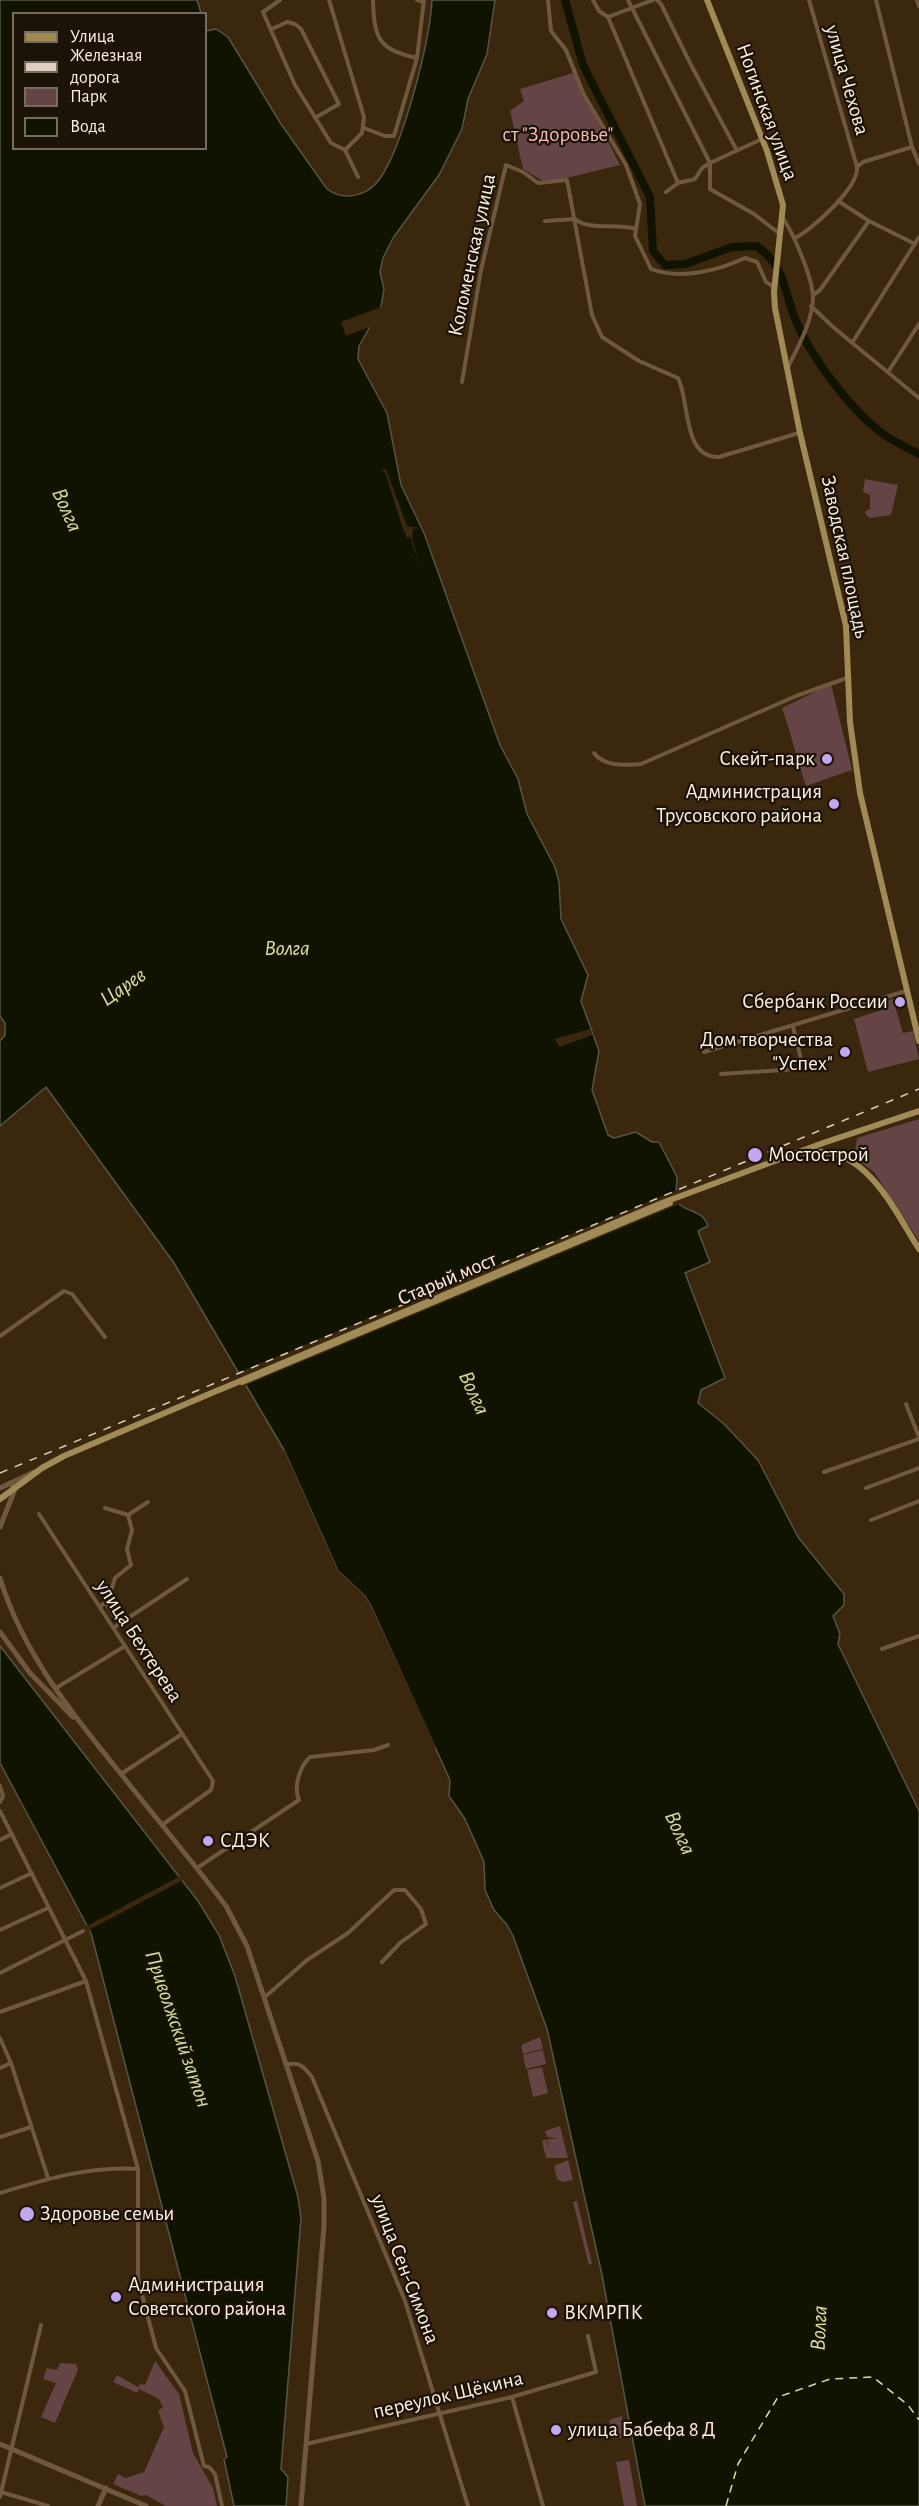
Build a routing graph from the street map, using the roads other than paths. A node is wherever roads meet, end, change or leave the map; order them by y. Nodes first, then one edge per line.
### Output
1 (280, 0) edge
2 (329, 0) edge
3 (373, 0) edge
4 (417, 0) edge
5 (548, 0) edge
6 (593, 0) edge
7 (628, 0) edge
8 (655, 0) edge
9 (707, 0) edge
10 (809, 0) edge
11 (876, 0) edge
12 (917, 0) edge
13 (424, 1) edge
14 (919, 6) edge
15 (632, 9) junction
16 (608, 17) junction
17 (272, 29) junction
18 (417, 58) junction
19 (315, 118) junction
20 (364, 128) junction
21 (762, 139) junction
22 (912, 147) junction
23 (736, 149) junction
24 (345, 150) junction
25 (710, 163) junction
26 (919, 164) edge
27 (857, 167) junction
28 (358, 177) dead end
29 (678, 183) junction
30 (666, 192) dead end
31 (838, 201) junction
32 (783, 217) junction
33 (575, 219) junction
34 (545, 221) dead end
35 (869, 221) junction
36 (636, 229) junction
37 (780, 237) junction
38 (919, 237) edge
39 (795, 238) junction
40 (915, 244) junction
41 (774, 289) junction
42 (813, 295) junction
43 (812, 306) junction
44 (919, 324) edge
45 (852, 343) junction
46 (787, 370) junction
47 (888, 372) junction
48 (462, 382) dead end
49 (919, 397) edge
50 (800, 433) junction
51 (848, 678) junction
52 (594, 753) dead end
53 (906, 991) junction
54 (793, 1027) junction
55 (919, 1041) edge
56 (705, 1052) dead end
57 (721, 1074) dead end
58 (919, 1111) edge
59 (786, 1156) junction
60 (919, 1249) edge
61 (0, 1336) edge
62 (105, 1337) dead end
63 (906, 1404) dead end
64 (919, 1438) edge
65 (919, 1468) edge
66 (824, 1472) dead end
67 (13, 1486) junction
68 (0, 1488) edge
69 (866, 1488) dead end
70 (0, 1499) edge
71 (919, 1501) edge
72 (148, 1502) dead end
73 (105, 1508) dead end
74 (39, 1514) dead end
75 (128, 1515) junction
76 (871, 1520) dead end
77 (0, 1527) edge
78 (0, 1578) edge
79 (187, 1579) dead end
80 (106, 1603) junction
81 (100, 1607) junction
82 (119, 1624) junction
83 (113, 1628) junction
84 (0, 1632) edge
85 (919, 1636) edge
86 (125, 1646) junction
87 (882, 1648) dead end
88 (56, 1688) junction
89 (83, 1728) junction
90 (182, 1734) junction
91 (388, 1746) dead end
92 (121, 1774) junction
93 (0, 1786) edge
94 (0, 1802) edge
95 (0, 1812) edge
96 (162, 1825) junction
97 (12, 1834) junction
98 (0, 1840) edge
99 (197, 1868) junction
100 (32, 1873) junction
101 (0, 1888) edge
102 (48, 1908) junction
103 (0, 1930) edge
104 (83, 1931) dead end
105 (66, 1938) junction
106 (382, 1962) dead end
107 (0, 1973) edge
108 (86, 1981) junction
109 (264, 1998) junction
110 (0, 2012) edge
111 (0, 2038) edge
112 (11, 2063) junction
113 (286, 2065) junction
114 (0, 2068) edge
115 (31, 2127) junction
116 (0, 2137) edge
117 (138, 2169) junction
118 (48, 2178) junction
119 (0, 2193) edge
120 (41, 2325) dead end
121 (588, 2336) dead end
122 (512, 2397) junction
123 (441, 2413) junction
124 (0, 2444) edge
125 (306, 2444) junction
126 (11, 2448) junction
127 (106, 2488) junction
128 (1, 2494) edge
129 (143, 2505) edge
130 (48, 2506) edge
131 (98, 2506) edge
132 (222, 2506) edge
133 (301, 2506) edge
134 (468, 2506) edge
135 (543, 2506) edge

1 - 17 street
2 - 20 street
3 - 18 street
4 - 13 street
5 - 36 street
6 - 16 street
7 - 15 street
8 - 15 street
8 - 23 street
9 - 21 main road, Ногинская улица
10 - 27 street, улица Чехова
11 - 22 street
12 - 14 street
13 - 18 street
15 - 16 street
15 - 25 street
16 - 29 street
17 - 19 street
17 - 19 street
18 - 20 street
19 - 24 street
20 - 24 street
21 - 23 street
21 - 32 main road, Ногинская улица
22 - 26 street
22 - 27 street
23 - 25 street
24 - 28 street
25 - 29 street
25 - 37 street
27 - 31 street
29 - 30 street
31 - 35 street
31 - 39 street
32 - 37 main road, Ногинская улица
32 - 39 street
33 - 34 street
33 - 36 street
33 - 48 street, Коломенская улица
33 - 50 street
35 - 40 street
35 - 42 street
36 - 41 street
37 - 41 main road, Ногинская улица
38 - 40 street
39 - 42 street
40 - 45 street
41 - 46 main road, Заводская площадь
42 - 43 street
43 - 45 street
43 - 46 street
44 - 47 street
45 - 47 street
46 - 50 main road, Заводская площадь
47 - 49 street
50 - 51 main road, Заводская площадь
51 - 52 street
51 - 53 main road, Заводская площадь
53 - 54 street
53 - 55 main road, Заводская площадь
54 - 56 street
54 - 57 street
58 - 59 main road
59 - 60 main road
59 - 67 main road, Старый мост
61 - 62 street
63 - 64 street
64 - 66 street
65 - 69 street
67 - 68 main road
67 - 70 main road, Старый мост
67 - 77 main road
71 - 76 street
72 - 75 street
73 - 75 street
74 - 81 street, улица Бехтерева
75 - 80 street
78 - 88 main road
79 - 82 street
80 - 81 street
80 - 82 street
81 - 83 street, улица Бехтерева
82 - 83 street
83 - 86 street, улица Бехтерева
84 - 89 main road
85 - 87 street
86 - 88 street
86 - 90 street, улица Бехтерева
88 - 89 main road
89 - 92 main road
90 - 92 street
90 - 96 street, улица Бехтерева
91 - 99 street
92 - 96 main road
93 - 94 street
95 - 97 street
96 - 99 main road
97 - 98 street
97 - 100 street
99 - 109 main road
100 - 101 street
100 - 102 street
102 - 103 street
102 - 105 street
104 - 105 street
105 - 107 street
105 - 108 street
106 - 109 street
108 - 110 street
108 - 117 street
109 - 113 main road
111 - 112 street
112 - 114 street
112 - 115 street
113 - 123 street, улица Сен-Симона
113 - 125 main road
115 - 116 street
115 - 118 street
117 - 118 street
117 - 132 street
118 - 119 street
120 - 126 street
121 - 122 street, переулок Щёкина
122 - 123 street, переулок Щёкина
122 - 135 street
123 - 125 street, переулок Щёкина
123 - 134 street, улица Сен-Симона
124 - 126 main road
125 - 133 main road
126 - 127 main road
126 - 128 street
127 - 129 main road
127 - 131 main road
128 - 130 street

